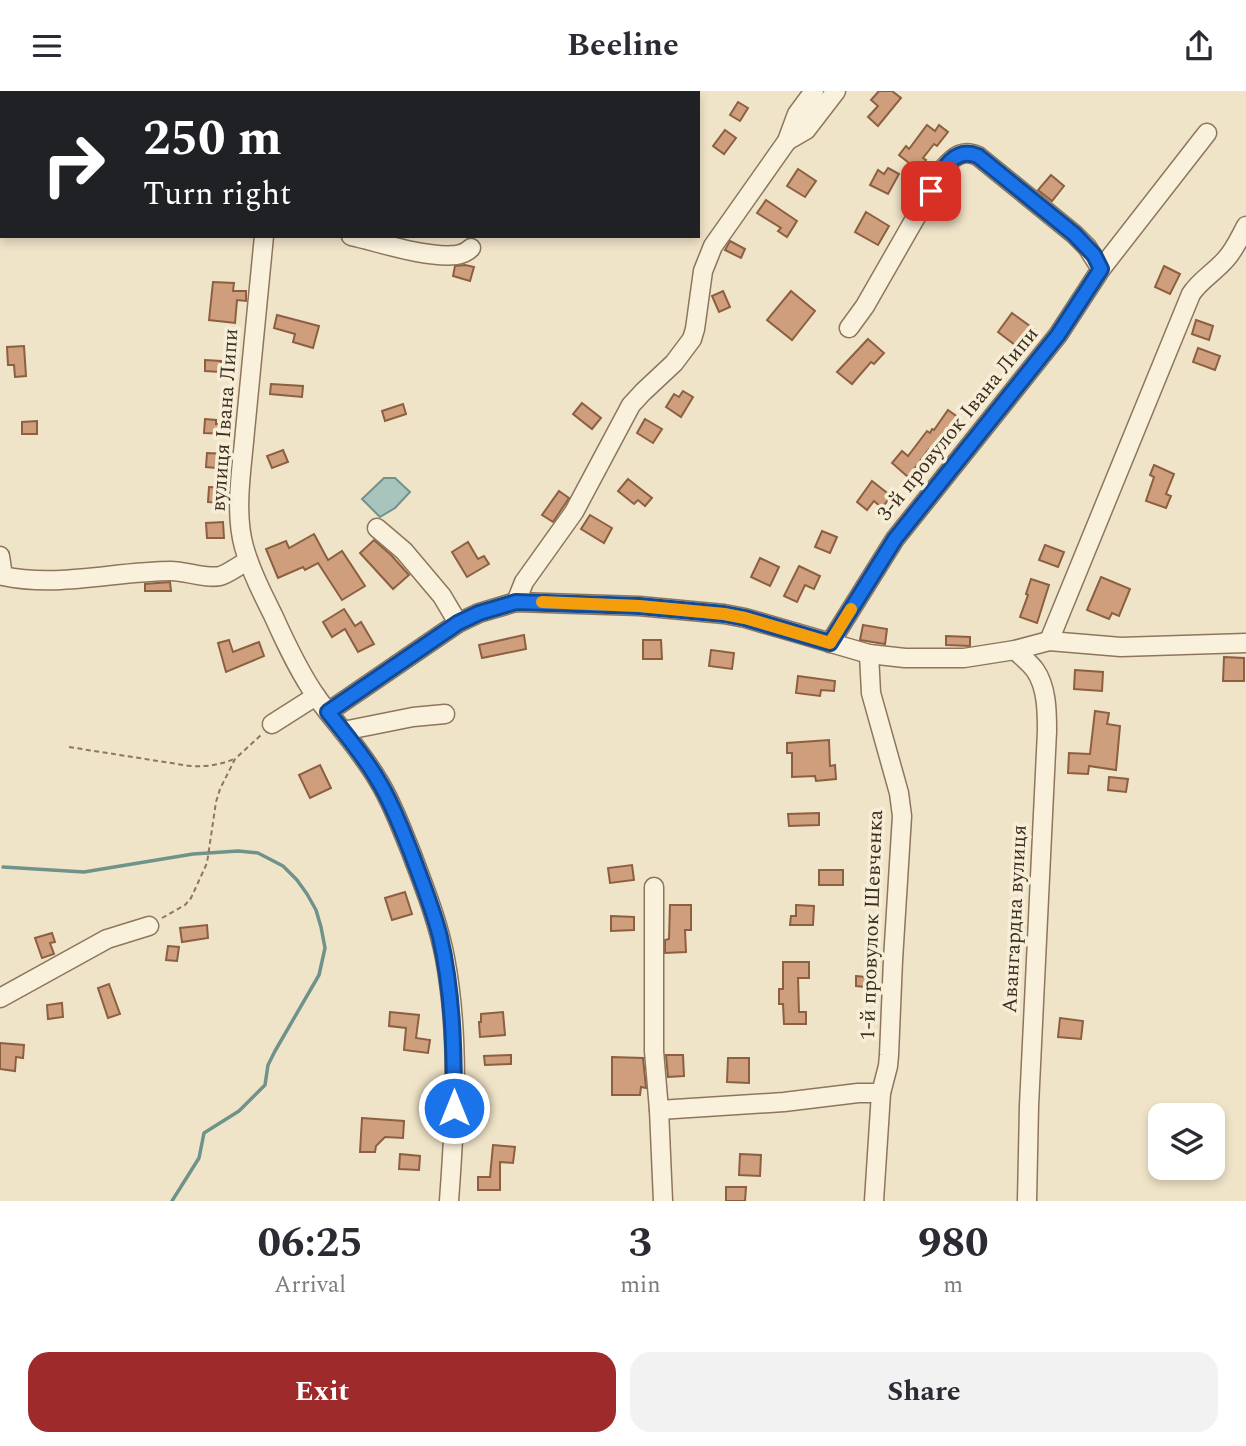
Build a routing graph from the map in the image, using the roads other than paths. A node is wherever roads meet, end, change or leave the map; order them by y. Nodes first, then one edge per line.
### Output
1 (814, 91) edge
2 (836, 91) edge
3 (1207, 133) dead end
4 (787, 141) junction
5 (1246, 226) edge
6 (264, 238) edge
7 (360, 238) edge
8 (471, 248) dead end
9 (1101, 269) junction
10 (849, 328) dead end
11 (377, 528) dead end
12 (0, 556) edge
13 (248, 561) junction
14 (516, 602) junction
15 (458, 623) junction
16 (1049, 641) junction
17 (830, 643) junction
18 (1246, 643) edge
19 (1015, 650) junction
20 (869, 654) junction
21 (316, 696) junction
22 (328, 712) junction
23 (445, 714) dead end
24 (272, 724) road end
25 (343, 731) junction
26 (654, 887) dead end
27 (149, 926) road end
28 (0, 997) edge
29 (881, 1093) junction
30 (659, 1110) junction
31 (449, 1201) edge
32 (663, 1201) edge
33 (874, 1201) edge
34 (1027, 1201) edge

1 - 4 street
2 - 4 street
3 - 9 street, 3-й провулок Івана Липи
4 - 14 street
5 - 16 street
6 - 13 street, вулиця Івана Липи
7 - 8 street
9 - 10 street
9 - 17 street, 3-й провулок Івана Липи
11 - 15 street
12 - 13 street
13 - 21 street, вулиця Івана Липи
14 - 15 street
14 - 17 street
15 - 22 street
16 - 18 street
16 - 19 street
17 - 20 street
19 - 20 street
19 - 34 street, Авангардна вулиця
20 - 29 street, 1-й провулок Шевченка
21 - 22 street, вулиця Івана Липи
21 - 24 street
22 - 25 street, вулиця Івана Липи
23 - 25 street
25 - 31 street, вулиця Івана Липи
26 - 30 street
27 - 28 street
29 - 30 street
29 - 33 street, 1-й провулок Шевченка
30 - 32 street

